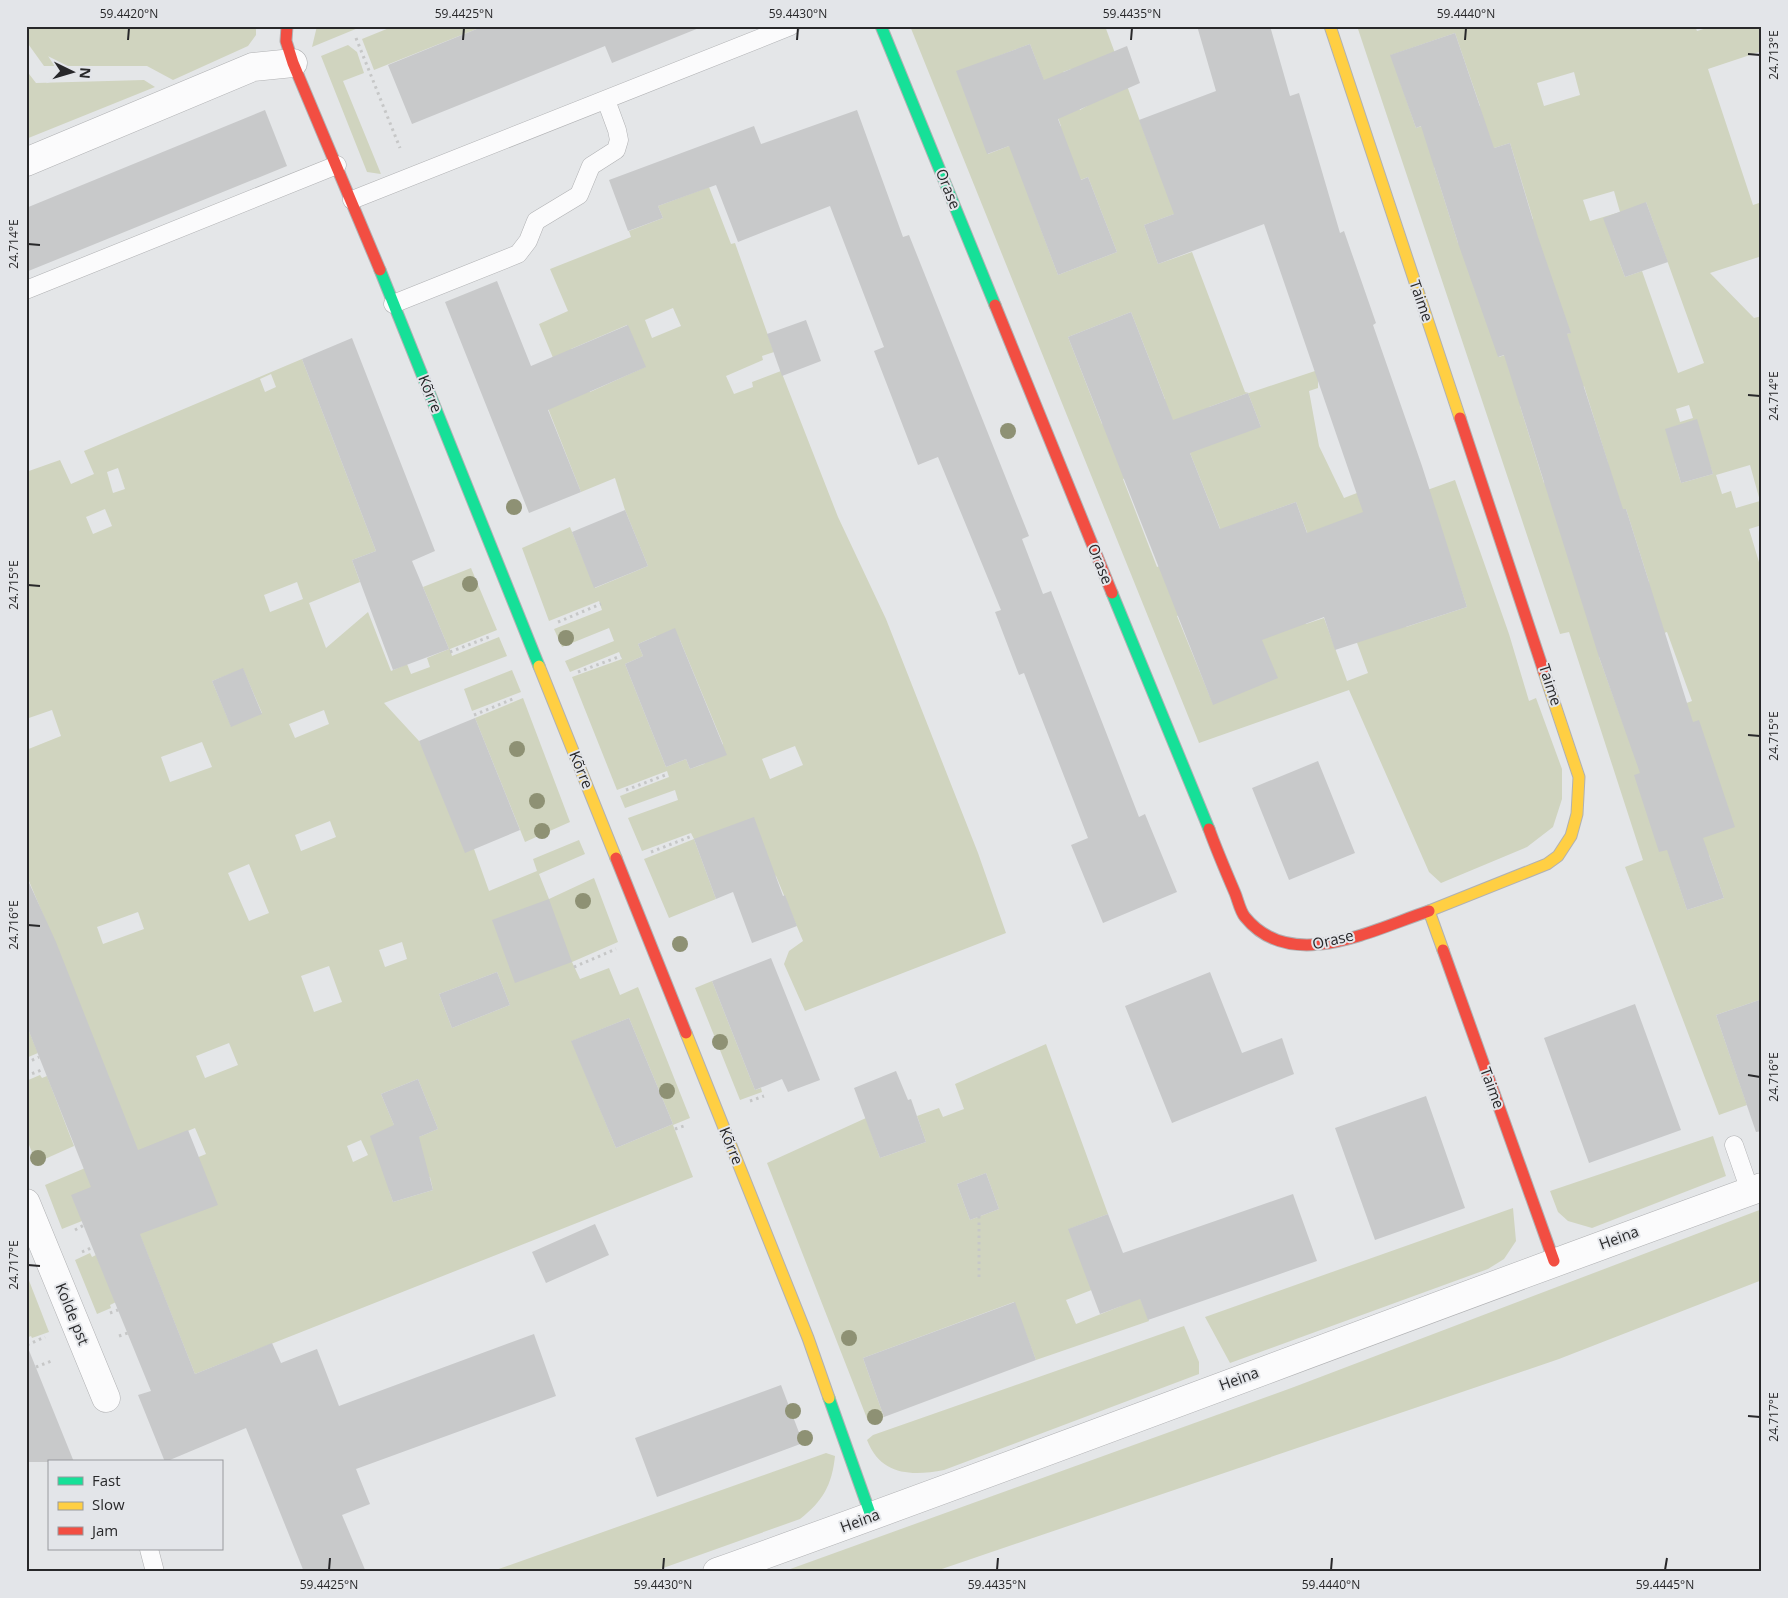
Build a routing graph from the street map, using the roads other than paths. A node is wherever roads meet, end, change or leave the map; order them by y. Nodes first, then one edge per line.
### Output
1 (286, 26) edge
2 (791, 26) edge
3 (881, 26) edge
4 (1330, 26) edge
5 (293, 63) junction
6 (606, 100) junction
7 (26, 162) edge
8 (337, 165) junction
9 (352, 200) junction
10 (26, 290) edge
11 (393, 304) junction
12 (1429, 911) junction
13 (1734, 1145) dead end
14 (1756, 1189) edge
15 (26, 1203) edge
16 (1554, 1261) junction
17 (106, 1398) dead end
18 (872, 1516) junction
19 (149, 1550) edge
20 (155, 1572) edge
21 (717, 1572) edge

1 - 5 street, Kõrre
2 - 6 lane
3 - 12 street, Orase
4 - 12 street, Taime
5 - 7 street
5 - 8 street, Kõrre
6 - 9 lane
6 - 11 lane
8 - 9 street, Kõrre
8 - 10 lane
9 - 11 street, Kõrre
11 - 18 street, Kõrre
12 - 16 street, Taime
13 - 14 lane
14 - 16 street, Heina
15 - 17 street, Kolde pst
16 - 18 street, Heina
18 - 21 street, Heina
19 - 20 lane

